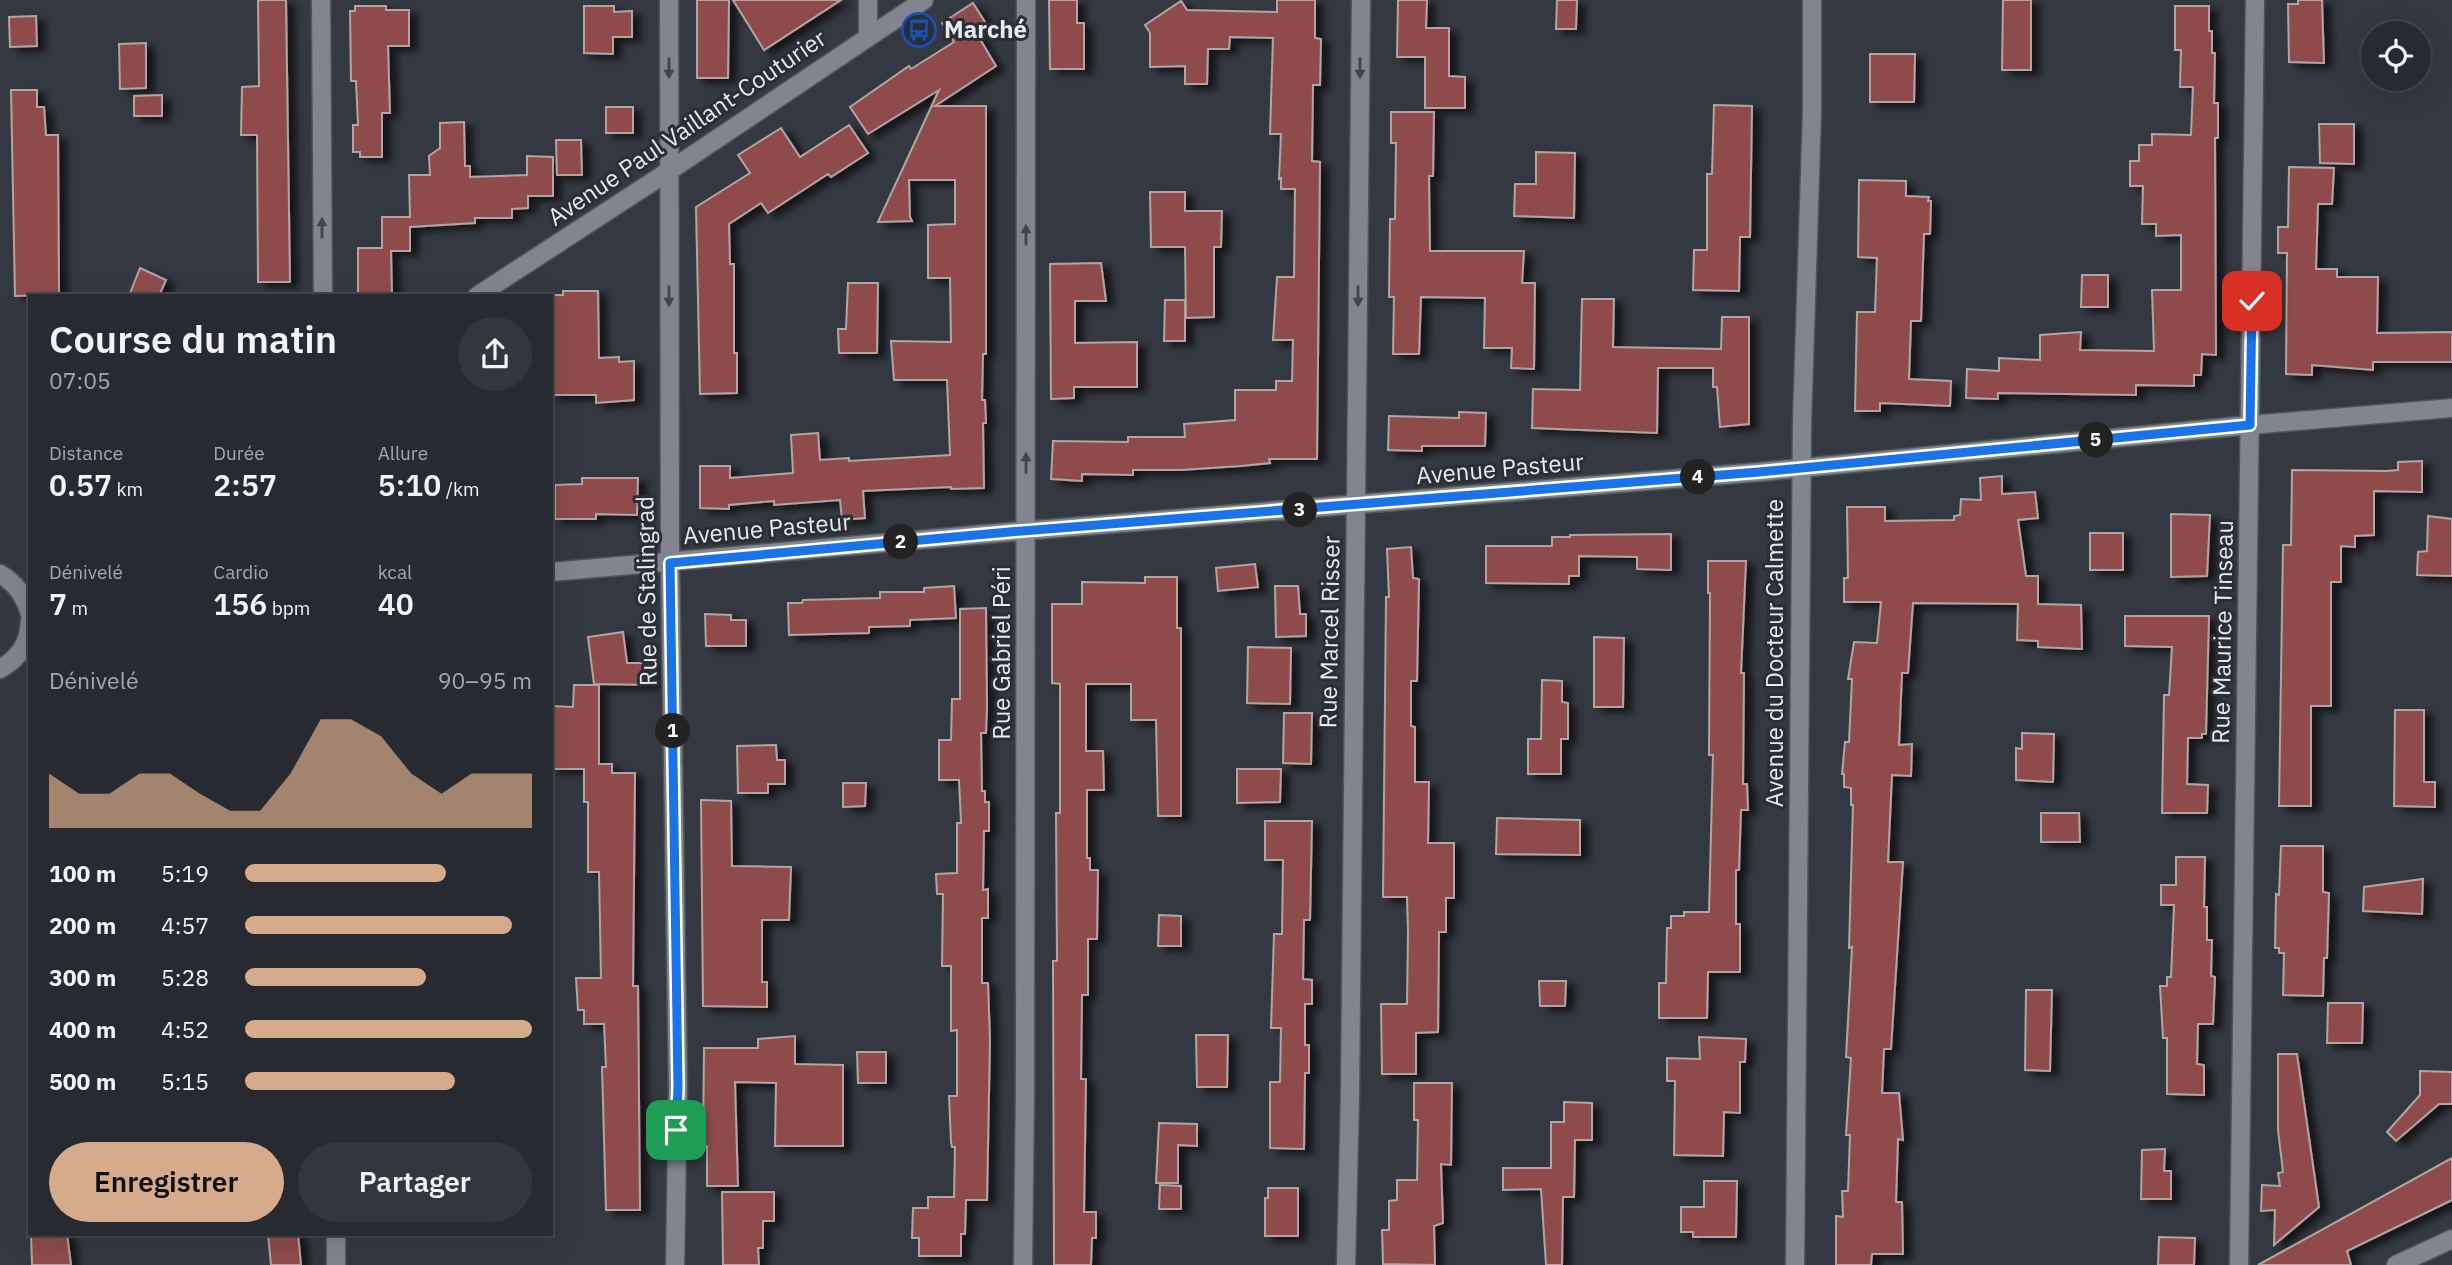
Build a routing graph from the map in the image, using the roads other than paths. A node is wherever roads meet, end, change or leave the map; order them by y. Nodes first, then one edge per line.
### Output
1 (321, 0) edge
2 (669, 0) edge
3 (868, 0) edge
4 (923, 0) edge
5 (1026, 0) edge
6 (1360, 0) edge
7 (1812, 0) edge
8 (2255, 0) edge
9 (868, 36) junction
10 (669, 171) junction
11 (323, 294) edge
12 (480, 294) edge
13 (2452, 408) edge
14 (2250, 425) junction
15 (1801, 468) junction
16 (1356, 505) junction
17 (1026, 531) junction
18 (670, 563) junction
19 (553, 572) edge
20 (0, 574) edge
21 (26, 592) edge
22 (28, 635) edge
23 (0, 669) edge
24 (336, 1236) edge
25 (2452, 1239) edge
26 (337, 1265) edge
27 (675, 1265) edge
28 (1023, 1265) edge
29 (1346, 1265) edge
30 (1795, 1265) edge
31 (2239, 1265) edge
32 (2396, 1265) edge

11 -> 1 street
2 -> 10 street, Rue de Stalingrad
3 - 9 street
4 - 9 street, Avenue Paul Vaillant-Couturier
17 -> 5 street, Rue Gabriel Péri
6 -> 16 street, Rue Marcel Risser
7 - 15 street, Avenue du Docteur Calmette
8 - 14 street, Rue Maurice Tinseau
9 - 10 street, Avenue Paul Vaillant-Couturier
10 - 12 street, Avenue Paul Vaillant-Couturier
10 -> 18 street, Rue de Stalingrad
13 - 14 street, Avenue Pasteur
14 - 15 street, Avenue Pasteur
14 - 31 street, Rue Maurice Tinseau
15 - 16 street, Avenue Pasteur
15 - 30 street, Avenue du Docteur Calmette
16 - 17 street, Avenue Pasteur
16 - 29 street, Rue Marcel Risser
17 - 18 street, Avenue Pasteur
17 - 28 street, Rue Gabriel Péri
18 - 19 street, Avenue Pasteur
18 - 27 street, Rue de Stalingrad
20 - 21 street
22 - 23 street
24 - 26 street
25 - 32 street

